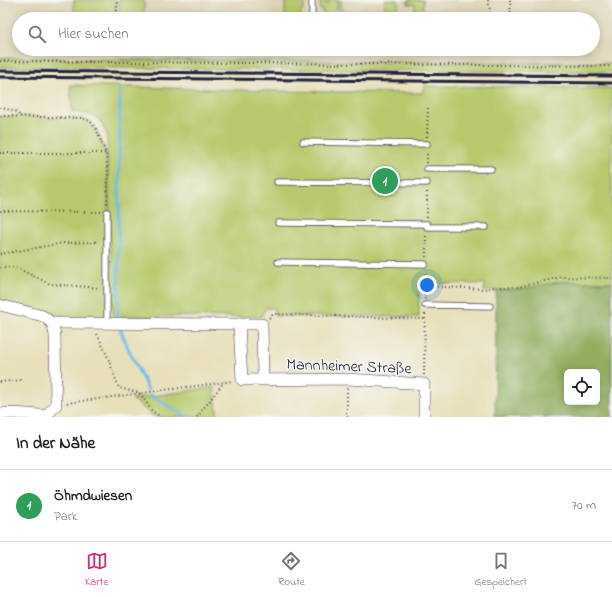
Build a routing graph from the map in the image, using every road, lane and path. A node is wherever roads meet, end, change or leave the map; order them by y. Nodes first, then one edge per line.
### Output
1 (117, 0) edge
2 (312, 0) edge
3 (488, 0) edge
4 (510, 0) edge
5 (117, 12) edge
6 (312, 12) edge
7 (490, 12) edge
8 (511, 12) edge
9 (0, 61) edge
10 (612, 66) edge
11 (0, 107) edge
12 (428, 107) dead end
13 (0, 116) edge
14 (21, 117) junction
15 (303, 142) dead end
16 (427, 144) junction
17 (0, 153) edge
18 (106, 153) junction
19 (427, 169) joint
20 (491, 169) dead end
21 (277, 182) dead end
22 (427, 183) joint
23 (0, 211) edge
24 (107, 212) junction
25 (278, 223) dead end
26 (427, 225) junction
27 (486, 227) dead end
28 (107, 242) junction
29 (0, 254) edge
30 (278, 262) dead end
31 (425, 264) junction
32 (0, 267) edge
33 (612, 278) edge
34 (425, 286) junction
35 (107, 289) junction
36 (0, 305) edge
37 (425, 305) junction
38 (490, 306) dead end
39 (273, 314) dead end
40 (425, 319) junction
41 (52, 323) junction
42 (107, 323) junction
43 (92, 324) junction
44 (239, 324) junction
45 (348, 379) junction
46 (21, 380) dead end
47 (242, 380) junction
48 (263, 380) junction
49 (0, 382) edge
50 (224, 382) junction
51 (424, 384) junction
52 (140, 393) junction
53 (56, 405) junction
54 (0, 414) edge
55 (46, 416) edge
56 (161, 417) edge
57 (198, 417) edge
58 (347, 417) edge
59 (424, 417) edge

1 - 5 path
2 - 6 lane
3 - 7 path
4 - 8 path
9 - 10 path
11 - 14 path
12 - 16 path
13 - 14 path
14 - 18 path
15 - 16 lane
16 - 19 path
17 - 18 path
18 - 24 path
19 - 20 lane
21 - 22 lane
22 - 26 path
23 - 24 path
24 - 28 lane
25 - 26 lane
26 - 27 lane
26 - 31 path
28 - 29 path
28 - 35 lane
30 - 31 lane
31 - 34 path
32 - 35 path
33 - 34 path
34 - 37 path
35 - 42 lane
36 - 41 street
37 - 38 lane
37 - 40 path
39 - 40 path
40 - 51 path
41 - 43 street, Mannheimer Straße
41 - 53 street
42 - 43 street, Mannheimer Straße
42 - 44 street, Mannheimer Straße
43 - 52 path
44 - 47 street
44 - 48 street, Mannheimer Straße
45 - 48 street, Mannheimer Straße
45 - 51 street, Mannheimer Straße
45 - 58 path
46 - 49 path
47 - 48 street, Mannheimer Straße
47 - 50 path
50 - 52 path
50 - 57 path
51 - 59 street, Mannheimer Straße
52 - 53 path
52 - 56 path
53 - 55 street
54 - 55 street

